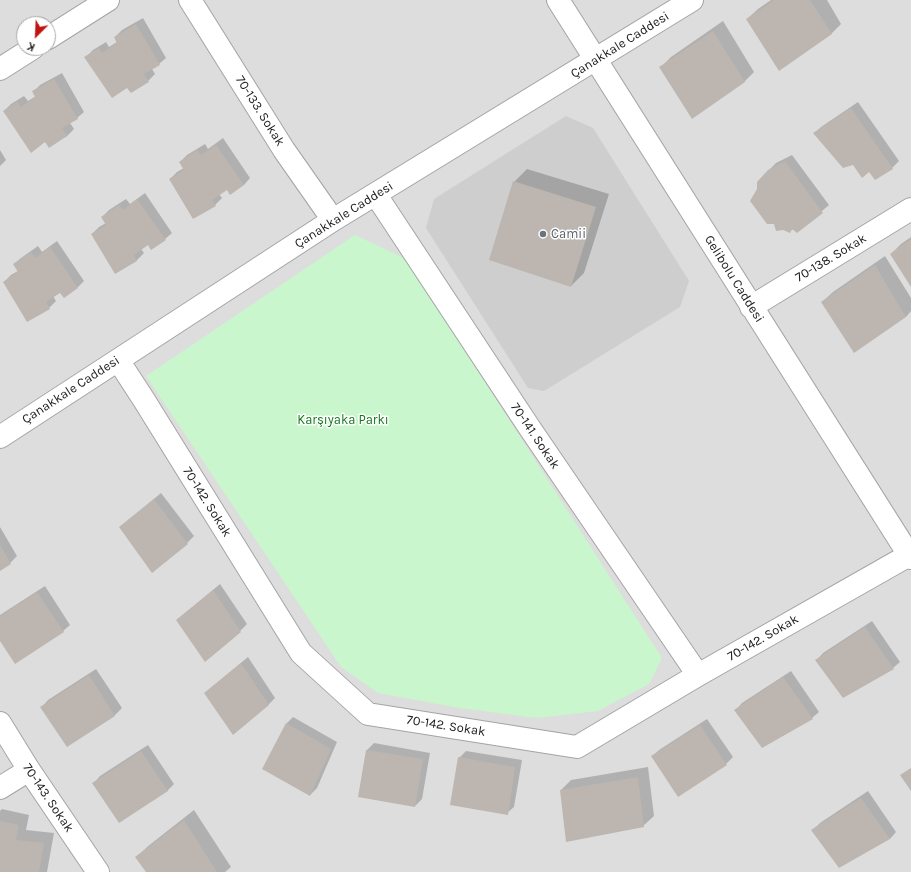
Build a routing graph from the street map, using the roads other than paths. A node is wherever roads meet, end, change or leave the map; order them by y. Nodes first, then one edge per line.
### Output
1 (108, 0) edge
2 (190, 0) edge
3 (558, 0) edge
4 (692, 0) edge
5 (56, 33) edge
6 (20, 56) edge
7 (595, 60) junction
8 (0, 69) edge
9 (376, 195) junction
10 (911, 209) edge
11 (333, 220) junction
12 (751, 306) junction
13 (118, 360) junction
14 (0, 437) edge
15 (910, 556) edge
16 (698, 675) junction
17 (0, 722) edge
18 (29, 770) junction
19 (0, 788) edge
20 (98, 872) edge

1 - 5 street
2 - 11 street, 70-133. Sokak
3 - 7 street, Gelibolu Caddesi
4 - 7 street, Çanakkale Caddesi
6 - 8 street
7 - 9 street, Çanakkale Caddesi
7 - 12 street, Gelibolu Caddesi
9 - 11 street, Çanakkale Caddesi
9 - 16 street, 70-141. Sokak
10 - 12 street, 70-138. Sokak
11 - 13 street, Çanakkale Caddesi
12 - 15 street, Gelibolu Caddesi
13 - 14 street, Çanakkale Caddesi
13 - 16 street, 70-142. Sokak
15 - 16 street, 70-142. Sokak
17 - 18 street, 70-143. Sokak
18 - 19 street
18 - 20 street, 70-143. Sokak

